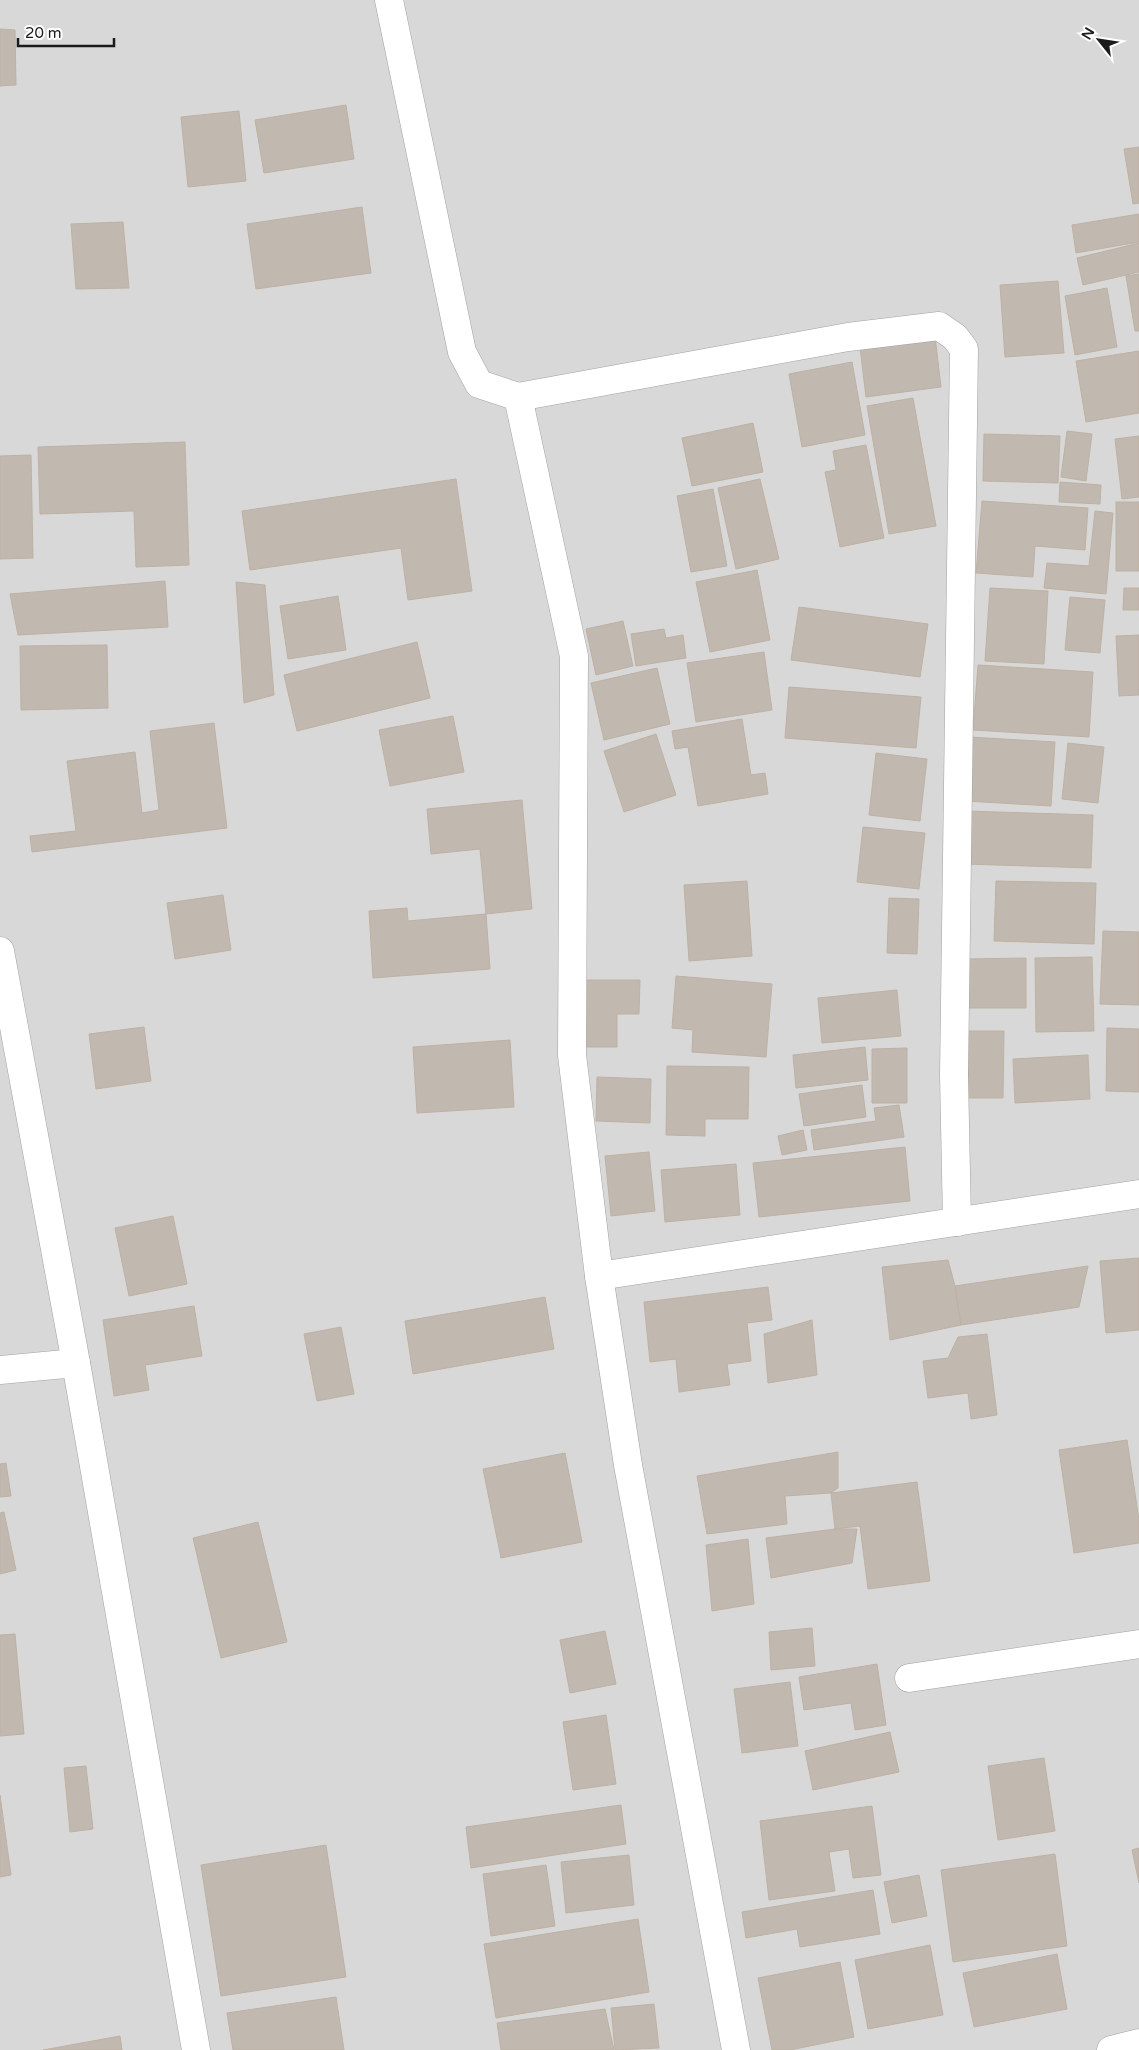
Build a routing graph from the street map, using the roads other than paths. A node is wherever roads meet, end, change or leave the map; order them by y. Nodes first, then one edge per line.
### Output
1 (388, 0) edge
2 (518, 398) junction
3 (0, 951) edge
4 (1139, 1194) edge
5 (957, 1222) junction
6 (599, 1276) junction
7 (76, 1363) junction
8 (0, 1370) edge
9 (1139, 1644) edge
10 (909, 1678) dead end
11 (1139, 2043) edge
12 (196, 2050) edge
13 (736, 2050) edge
14 (1111, 2050) edge

1 - 2 street
2 - 5 street
2 - 6 street
3 - 7 street
4 - 5 street
5 - 6 street
6 - 13 street
7 - 8 street
7 - 12 street
9 - 10 street
11 - 14 street

